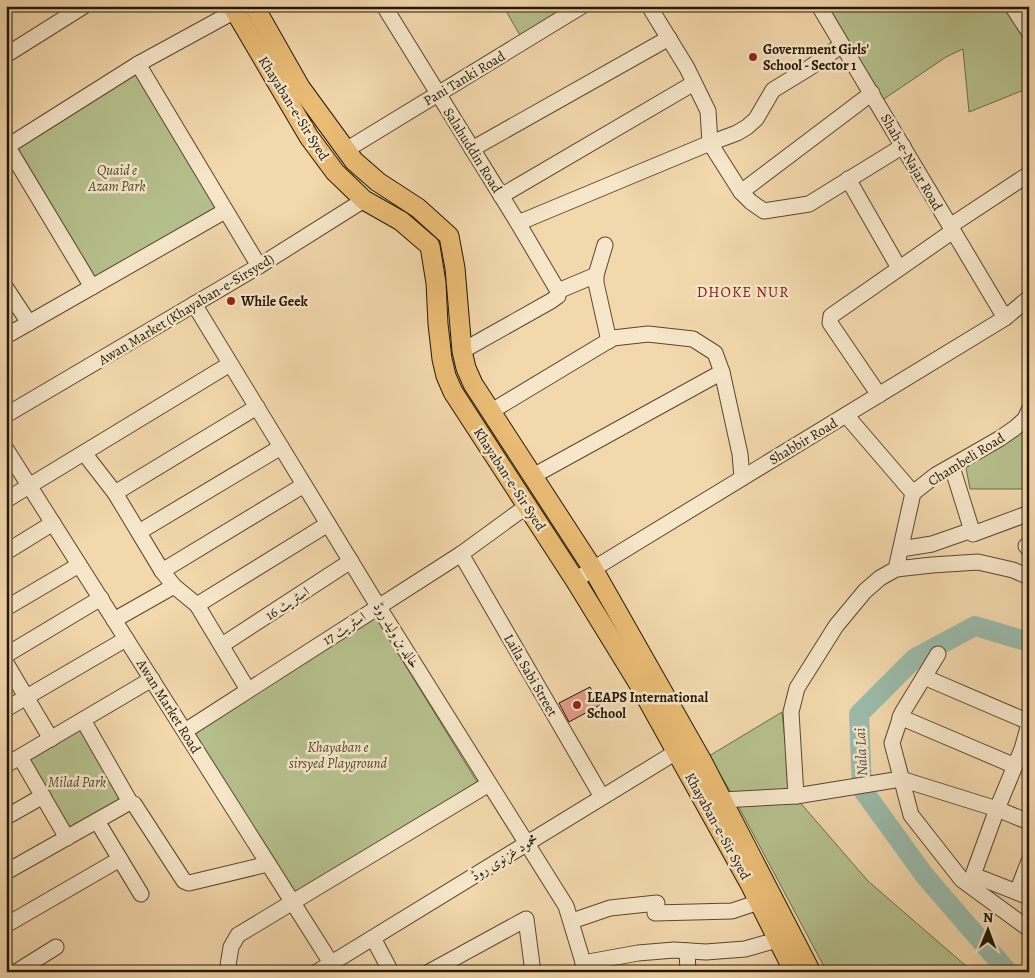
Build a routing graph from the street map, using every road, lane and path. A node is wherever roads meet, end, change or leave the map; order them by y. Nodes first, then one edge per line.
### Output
1 (84, 6) edge
2 (254, 6) edge
3 (384, 6) edge
4 (582, 6) edge
5 (649, 6) edge
6 (1012, 6) edge
7 (822, 7) edge
8 (234, 9) edge
9 (1029, 32) edge
10 (668, 38) junction
11 (842, 45) junction
12 (6, 55) edge
13 (138, 64) junction
14 (694, 83) junction
15 (438, 94) junction
16 (872, 94) junction
17 (710, 142) junction
18 (7, 145) edge
19 (903, 146) junction
20 (472, 149) junction
21 (346, 150) junction
22 (1029, 174) edge
23 (848, 179) junction
24 (741, 192) junction
25 (501, 196) junction
26 (364, 200) junction
27 (226, 211) junction
28 (518, 223) junction
29 (951, 228) junction
30 (605, 245) dead end
31 (259, 266) junction
32 (899, 268) junction
33 (596, 275) junction
34 (92, 287) junction
35 (6, 288) edge
36 (558, 294) junction
37 (1029, 298) edge
38 (194, 304) junction
39 (1004, 318) junction
40 (29, 323) junction
41 (6, 336) edge
42 (609, 341) junction
43 (462, 351) junction
44 (230, 364) junction
45 (722, 372) junction
46 (879, 395) junction
47 (257, 407) junction
48 (9, 408) edge
49 (1029, 410) edge
50 (490, 412) junction
51 (846, 415) junction
52 (281, 447) junction
53 (6, 450) edge
54 (84, 453) junction
55 (952, 467) junction
56 (533, 476) junction
57 (742, 478) junction
58 (304, 485) junction
59 (29, 486) junction
60 (115, 493) junction
61 (913, 493) junction
62 (6, 500) edge
63 (527, 506) junction
64 (1027, 514) dead end
65 (53, 523) junction
66 (328, 524) junction
67 (972, 530) junction
68 (139, 532) junction
69 (900, 548) junction
70 (6, 552) edge
71 (461, 554) junction
72 (351, 561) junction
73 (79, 564) junction
74 (593, 569) junction
75 (896, 569) junction
76 (162, 571) junction
77 (1029, 577) edge
78 (575, 580) junction
79 (174, 586) junction
80 (101, 598) junction
81 (197, 605) junction
82 (378, 606) junction
83 (6, 608) edge
84 (114, 620) junction
85 (126, 639) junction
86 (222, 645) junction
87 (938, 654) dead end
88 (6, 655) edge
89 (6, 663) edge
90 (924, 677) junction
91 (152, 679) junction
92 (248, 690) junction
93 (27, 696) junction
94 (6, 708) edge
95 (900, 717) junction
96 (83, 720) junction
97 (1029, 723) edge
98 (185, 732) junction
99 (51, 739) junction
100 (684, 747) junction
101 (1025, 750) edge
102 (20, 757) junction
103 (6, 765) edge
104 (1015, 766) junction
105 (896, 780) junction
106 (489, 784) junction
107 (42, 796) junction
108 (800, 796) junction
109 (602, 797) junction
110 (722, 800) junction
111 (130, 802) junction
112 (996, 809) junction
113 (6, 817) edge
114 (97, 821) junction
115 (1029, 822) edge
116 (67, 838) junction
117 (526, 844) junction
118 (120, 859) junction
119 (1029, 861) edge
120 (268, 864) junction
121 (6, 872) edge
122 (141, 894) dead end
123 (1023, 895) edge
124 (759, 902) junction
125 (293, 904) junction
126 (572, 922) junction
127 (6, 925) edge
128 (1029, 929) edge
129 (373, 938) junction
130 (777, 940) junction
131 (56, 947) dead end
132 (687, 951) junction
133 (331, 963) junction
134 (584, 967) edge
135 (16, 972) edge
136 (227, 972) edge
137 (317, 972) edge
138 (390, 972) edge
139 (429, 972) edge
140 (533, 972) edge
141 (688, 972) edge
142 (794, 972) edge
143 (811, 972) edge

1 - 12 street
2 - 21 main road, Khayaban-e-Sir Syed
3 - 15 street, Salahuddin Road
4 - 15 street, Pani Tanki Road
5 - 10 street
6 - 9 street
7 - 11 street, Shah-e-Najar Road
8 - 13 street
8 - 26 main road, Khayaban-e-Sir Syed
10 - 14 street
10 - 20 street
11 - 16 street, Shah-e-Najar Road
11 - 17 street
13 - 18 street
13 - 27 street
14 - 17 street
14 - 25 street
15 - 20 street, Salahuddin Road
15 - 21 street, Pani Tanki Road
16 - 19 street, Shah-e-Najar Road
16 - 24 street
17 - 24 street
17 - 28 street
18 - 34 street
19 - 23 street
19 - 29 street, Shah-e-Najar Road
20 - 25 street, Salahuddin Road
21 - 43 main road, Khayaban-e-Sir Syed
22 - 29 street
23 - 24 street
23 - 32 street
25 - 28 street, Salahuddin Road
26 - 31 street, Awan Market (Khayaban-e-Sirsyed)
26 - 63 main road, Khayaban-e-Sir Syed
27 - 31 street
27 - 34 street
28 - 36 street, Salahuddin Road
29 - 32 street
29 - 39 street, Shah-e-Najar Road
30 - 33 street
31 - 38 street, Awan Market (Khayaban-e-Sirsyed)
32 - 46 street
33 - 36 street
33 - 42 street
34 - 40 street
35 - 40 street
36 - 43 street
37 - 39 street, Shabbir Road
38 - 44 street, خالد بن ولید روڈ
38 - 48 street, Awan Market (Khayaban-e-Sirsyed)
39 - 46 street, Shabbir Road
40 - 41 street
42 - 45 street
42 - 50 street
43 - 50 main road, Khayaban-e-Sir Syed
44 - 47 street, خالد بن ولید روڈ
44 - 54 street
45 - 56 street
45 - 57 street
46 - 51 street, Shabbir Road
47 - 52 street, خالد بن ولید روڈ
47 - 60 street
49 - 55 street, Chambeli Road
50 - 56 main road, Khayaban-e-Sir Syed
51 - 57 street, Shabbir Road
51 - 61 street
52 - 58 street, خالد بن ولید روڈ
52 - 68 street
53 - 59 street, Awan Market Road
54 - 59 street
54 - 60 street
55 - 61 street, Chambeli Road
55 - 67 street
56 - 74 main road, Khayaban-e-Sir Syed
57 - 74 street, Shabbir Road
58 - 66 street, خالد بن ولید روڈ
58 - 76 street
59 - 62 street
59 - 65 street, Awan Market Road
60 - 68 street
61 - 69 street, Chambeli Road
63 - 71 street, اسٹریٹ 17
63 - 78 main road, Khayaban-e-Sir Syed
64 - 67 street
65 - 70 street
65 - 73 street, Awan Market Road
66 - 72 street, خالد بن ولید روڈ
66 - 81 street
67 - 69 street
68 - 76 street
69 - 75 street, Chambeli Road
71 - 82 street, اسٹریٹ 17
71 - 109 street, Laila Sabi Street
72 - 82 street, خالد بن ولید روڈ
72 - 86 street, اسٹریٹ 16
73 - 80 street, Awan Market Road
73 - 83 street
74 - 78 street, Shabbir Road
74 - 100 main road, Khayaban-e-Sir Syed
75 - 77 street
75 - 108 street
76 - 79 street
78 - 100 main road, Khayaban-e-Sir Syed
79 - 81 street
79 - 84 street
80 - 84 street, Awan Market Road
80 - 88 street
81 - 86 street
82 - 92 street, اسٹریٹ 17
82 - 106 street, خالد بن ولید روڈ
84 - 85 street, Awan Market Road
85 - 91 street, Awan Market Road
85 - 93 street
86 - 92 street
87 - 90 street
89 - 93 street
90 - 95 street
90 - 97 street
91 - 96 street
91 - 98 street, Awan Market Road
92 - 98 street, اسٹریٹ 17
93 - 94 street
93 - 99 street
95 - 104 street
95 - 105 street
96 - 99 street
96 - 111 street
97 - 101 street
98 - 120 street, Awan Market Road
99 - 102 street
100 - 109 street, محمود غزنوی روڈ
100 - 110 main road, Khayaban-e-Sir Syed
100 - 124 main road, Khayaban-e-Sir Syed
101 - 104 street
102 - 103 street
102 - 107 street
104 - 112 street
105 - 108 street
105 - 112 street
105 - 128 street
106 - 117 street, خالد بن ولید روڈ
106 - 125 street
107 - 113 street
107 - 116 street
108 - 110 street
109 - 117 street, محمود غزنوی روڈ
110 - 143 main road, Khayaban-e-Sir Syed
111 - 114 street
111 - 120 street
112 - 115 street
112 - 123 street
114 - 116 street
114 - 118 street
116 - 121 street
117 - 126 street, خالد بن ولید روڈ
117 - 129 street, محمود غزنوی روڈ
118 - 122 street
118 - 127 street
119 - 123 street
120 - 125 street, Awan Market Road
124 - 126 street
124 - 130 main road, Khayaban-e-Sir Syed
125 - 133 street, Awan Market Road
125 - 136 street
126 - 134 street, خالد بن ولید روڈ
129 - 133 street, محمود غزنوی روڈ
129 - 138 street
130 - 132 street
130 - 142 main road, Khayaban-e-Sir Syed
131 - 135 street
132 - 134 street
132 - 141 street
133 - 137 street, محمود غزنوی روڈ
139 - 140 street

